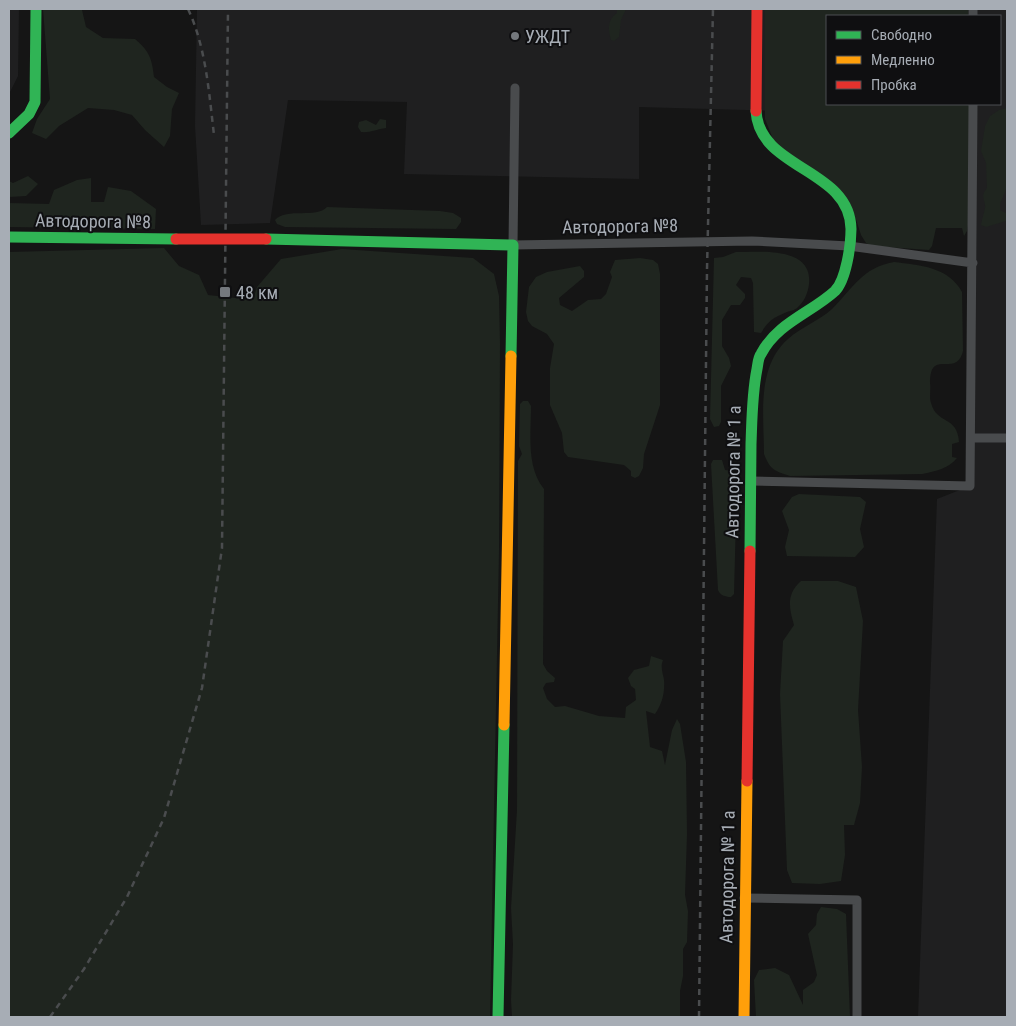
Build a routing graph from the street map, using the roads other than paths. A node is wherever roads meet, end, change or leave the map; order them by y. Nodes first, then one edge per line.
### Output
1 (36, 9) edge
2 (757, 9) edge
3 (515, 88) dead end
4 (973, 105) edge
5 (9, 133) edge
6 (9, 237) edge
7 (513, 245) junction
8 (849, 246) junction
9 (973, 264) junction
10 (971, 438) junction
11 (1007, 438) edge
12 (750, 481) junction
13 (744, 898) junction
14 (498, 1017) edge
15 (744, 1017) edge
16 (857, 1017) edge

1 - 5 street
2 - 8 street, Автодорога № 1 а
3 - 7 street
4 - 9 street
6 - 7 street, Автодорога №8, bridge
7 - 8 street, Автодорога №8
7 - 14 street
8 - 9 street, Автодорога №8
8 - 12 street, Автодорога № 1 а
9 - 10 street
10 - 11 street
10 - 12 street
12 - 13 street, Автодорога № 1 а
13 - 15 street, Автодорога № 1 а
13 - 16 street

